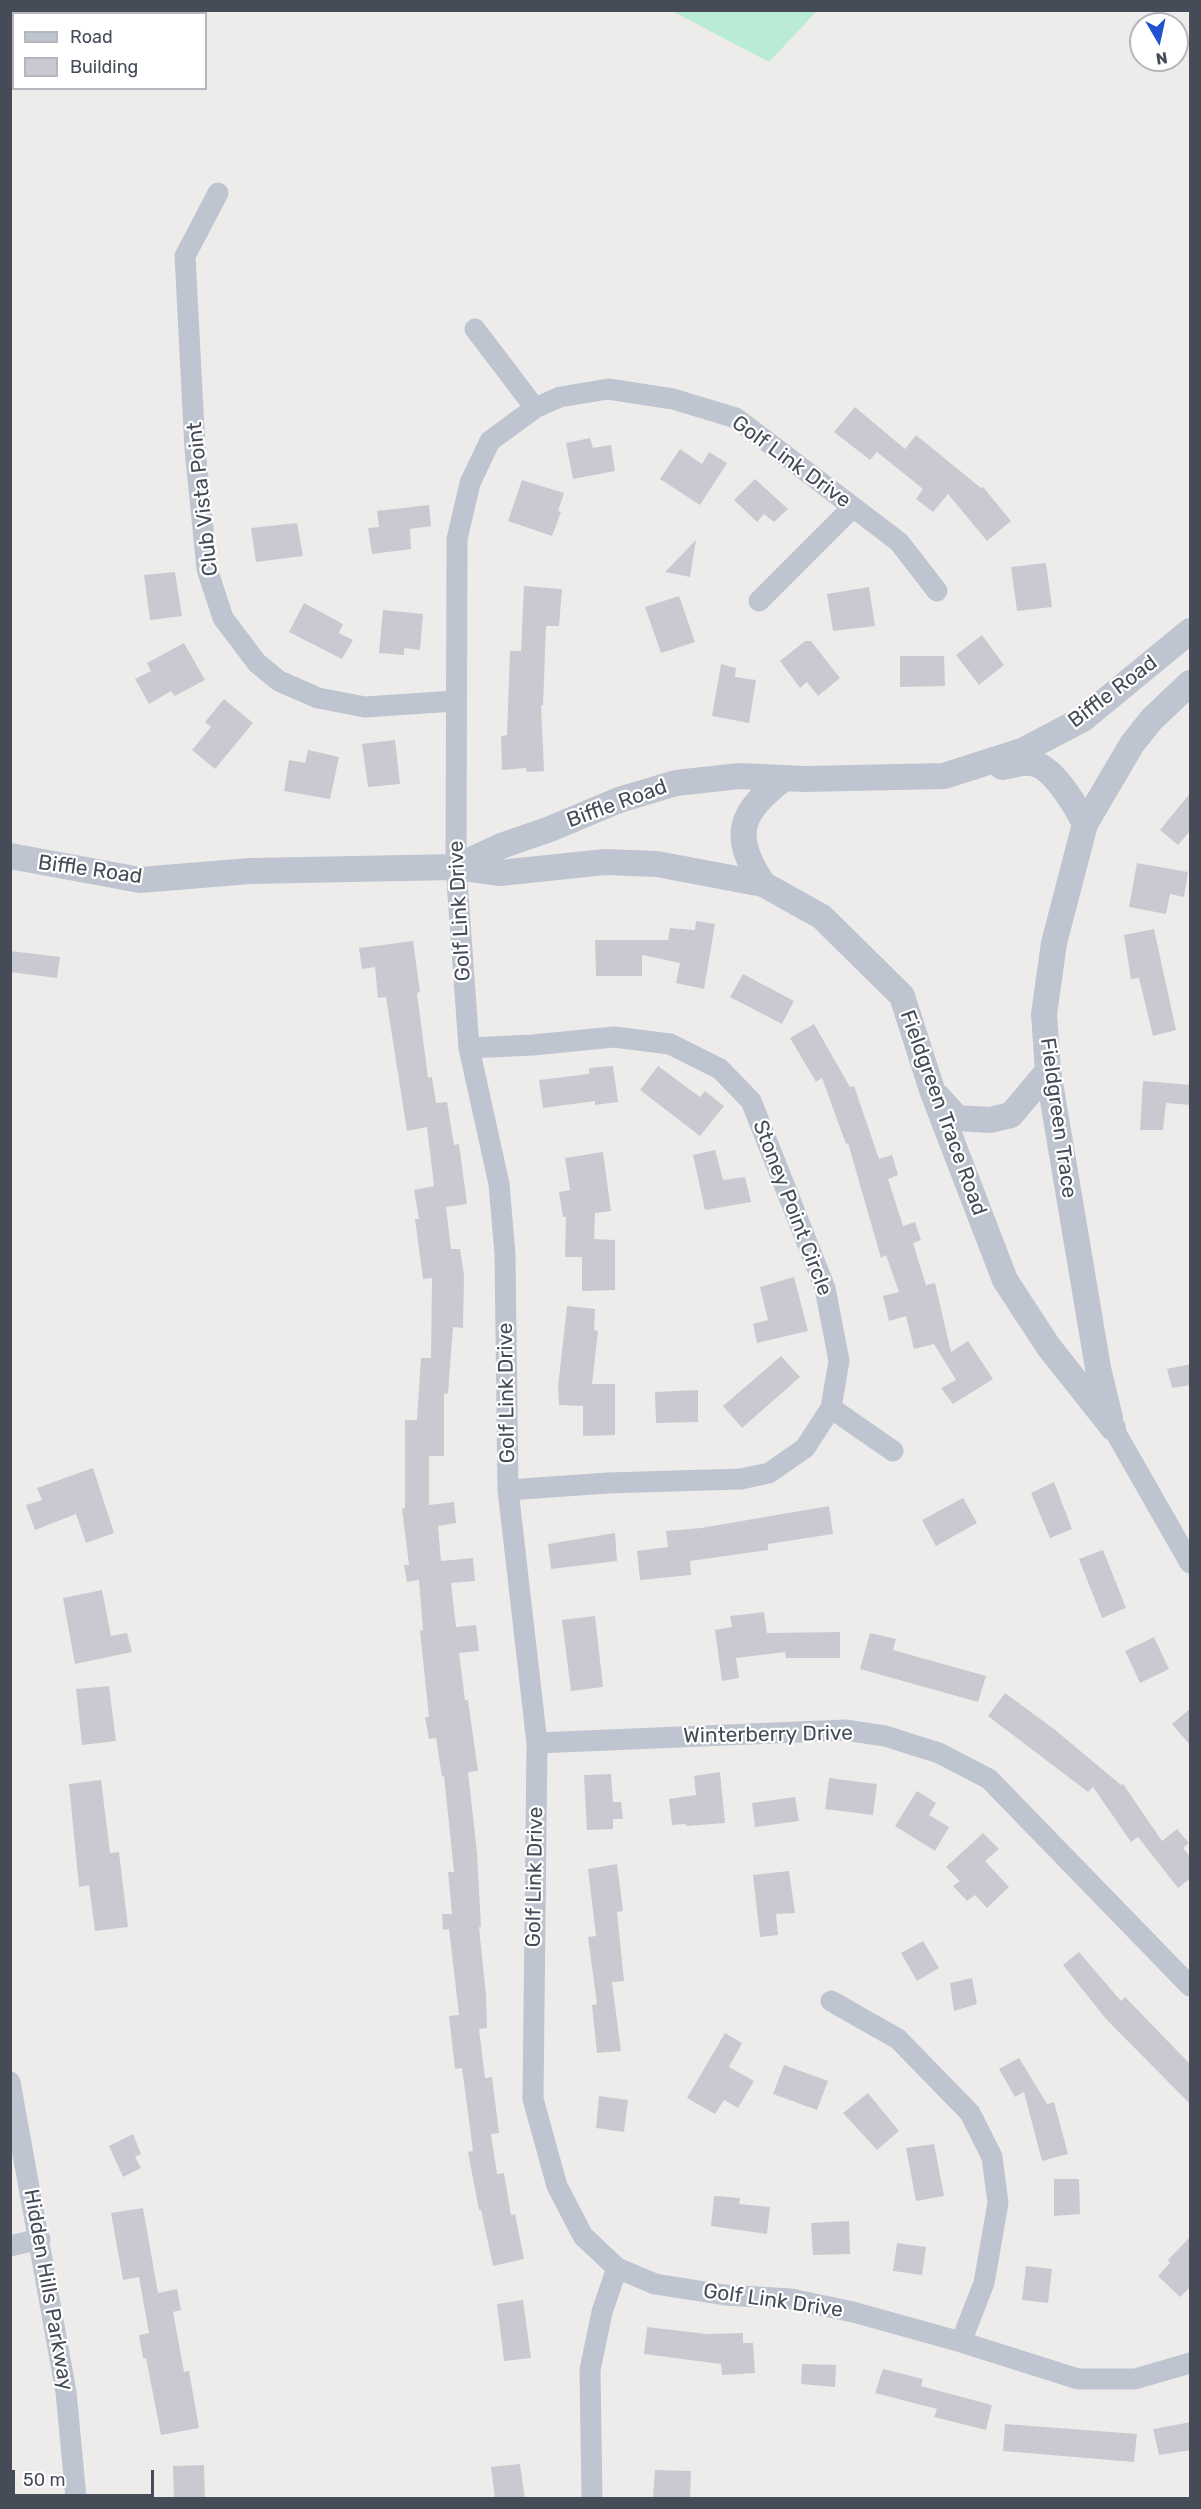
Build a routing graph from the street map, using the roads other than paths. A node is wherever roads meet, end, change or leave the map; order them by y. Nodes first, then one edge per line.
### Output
1 (218, 193) dead end
2 (475, 329) dead end
3 (535, 408) junction
4 (853, 507) junction
5 (937, 591) dead end
6 (759, 601) dead end
7 (1191, 631) edge
8 (1188, 685) edge
9 (454, 701) junction
10 (944, 776) junction
11 (784, 778) junction
12 (1085, 824) junction
13 (10, 856) edge
14 (456, 867) junction
15 (763, 884) junction
16 (469, 1048) junction
17 (1048, 1071) junction
18 (932, 1090) junction
19 (831, 1408) junction
20 (1113, 1428) junction
21 (893, 1451) dead end
22 (508, 1490) junction
23 (1191, 1563) edge
24 (537, 1743) junction
25 (1191, 1986) edge
26 (831, 2001) dead end
27 (10, 2082) edge
28 (40, 2240) junction
29 (10, 2246) edge
30 (617, 2268) junction
31 (961, 2342) junction
32 (1191, 2363) edge
33 (76, 2499) edge
34 (592, 2499) edge

1 - 9 street, Club Vista Point
2 - 3 street
3 - 4 street, Golf Link Drive
3 - 9 street, Golf Link Drive
4 - 5 street, Golf Link Drive
4 - 6 street
7 - 10 street, Biffle Road
8 - 12 street, Fieldgreen Trace
9 - 14 street, Golf Link Drive
10 - 11 street, Biffle Road
10 - 12 street
11 - 14 street, Biffle Road
11 - 15 street
12 - 17 street, Fieldgreen Trace
13 - 14 street, Biffle Road
14 - 15 street, Fieldgreen Trace Road
14 - 16 street, Golf Link Drive
15 - 18 street, Fieldgreen Trace Road
16 - 19 street, Stoney Point Circle
16 - 22 street, Golf Link Drive
17 - 18 street
17 - 20 street, Fieldgreen Trace
18 - 20 street, Fieldgreen Trace Road
19 - 21 street
19 - 22 street, Stoney Point Circle
20 - 23 street, Fieldgreen Trace
22 - 24 street, Golf Link Drive
24 - 25 street, Winterberry Drive
24 - 30 street, Golf Link Drive
26 - 31 street
27 - 28 street, Hidden Hills Parkway
28 - 29 street
28 - 33 street, Hidden Hills Parkway
30 - 31 street, Golf Link Drive
30 - 34 street
31 - 32 street, Golf Link Drive

